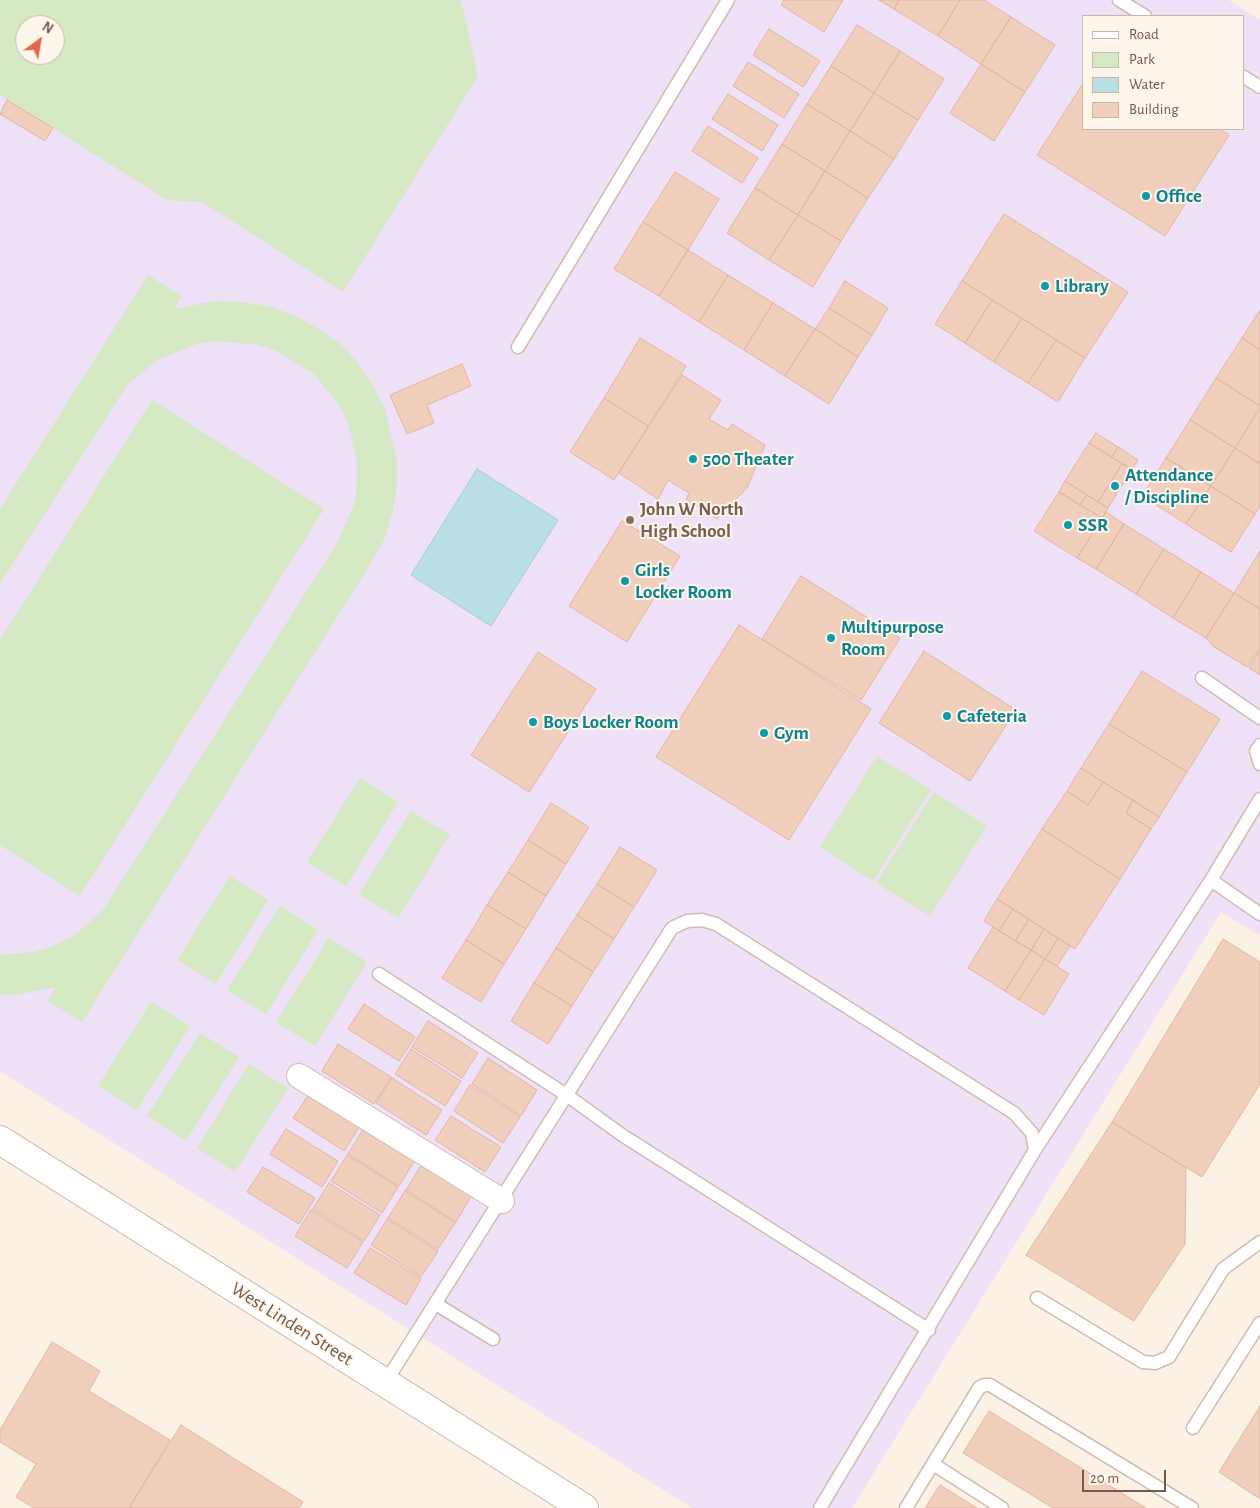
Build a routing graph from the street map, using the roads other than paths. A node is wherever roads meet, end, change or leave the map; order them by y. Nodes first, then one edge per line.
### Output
1 (728, 0) edge
2 (1118, 0) edge
3 (1143, 15) edge
4 (1245, 78) edge
5 (1260, 87) edge
6 (518, 347) dead end
7 (1202, 678) dead end
8 (1260, 718) edge
9 (1260, 745) edge
10 (1260, 764) edge
11 (1260, 799) edge
12 (1212, 880) junction
13 (1260, 914) edge
14 (379, 974) dead end
15 (299, 1076) dead end
16 (568, 1096) junction
17 (0, 1140) edge
18 (1036, 1150) junction
19 (502, 1201) junction
20 (1260, 1242) edge
21 (1038, 1298) dead end
22 (436, 1304) junction
23 (1260, 1323) edge
24 (929, 1330) junction
25 (493, 1339) dead end
26 (385, 1383) junction
27 (1193, 1428) dead end
28 (932, 1464) junction
29 (584, 1508) edge
30 (820, 1508) edge
31 (906, 1508) edge
32 (1002, 1508) edge
33 (1192, 1508) edge

1 - 6 lane
2 - 3 lane
4 - 5 lane
7 - 8 lane
9 - 10 lane
11 - 12 lane
12 - 13 lane
12 - 18 lane
14 - 16 lane
15 - 19 street
16 - 18 lane
16 - 19 lane
16 - 24 lane
17 - 26 main road, West Linden Street
18 - 24 lane
19 - 22 lane
20 - 21 lane
22 - 25 lane
22 - 26 lane
23 - 27 lane
24 - 30 lane
26 - 29 main road, West Linden Street
28 - 31 lane
28 - 32 lane
28 - 33 lane

